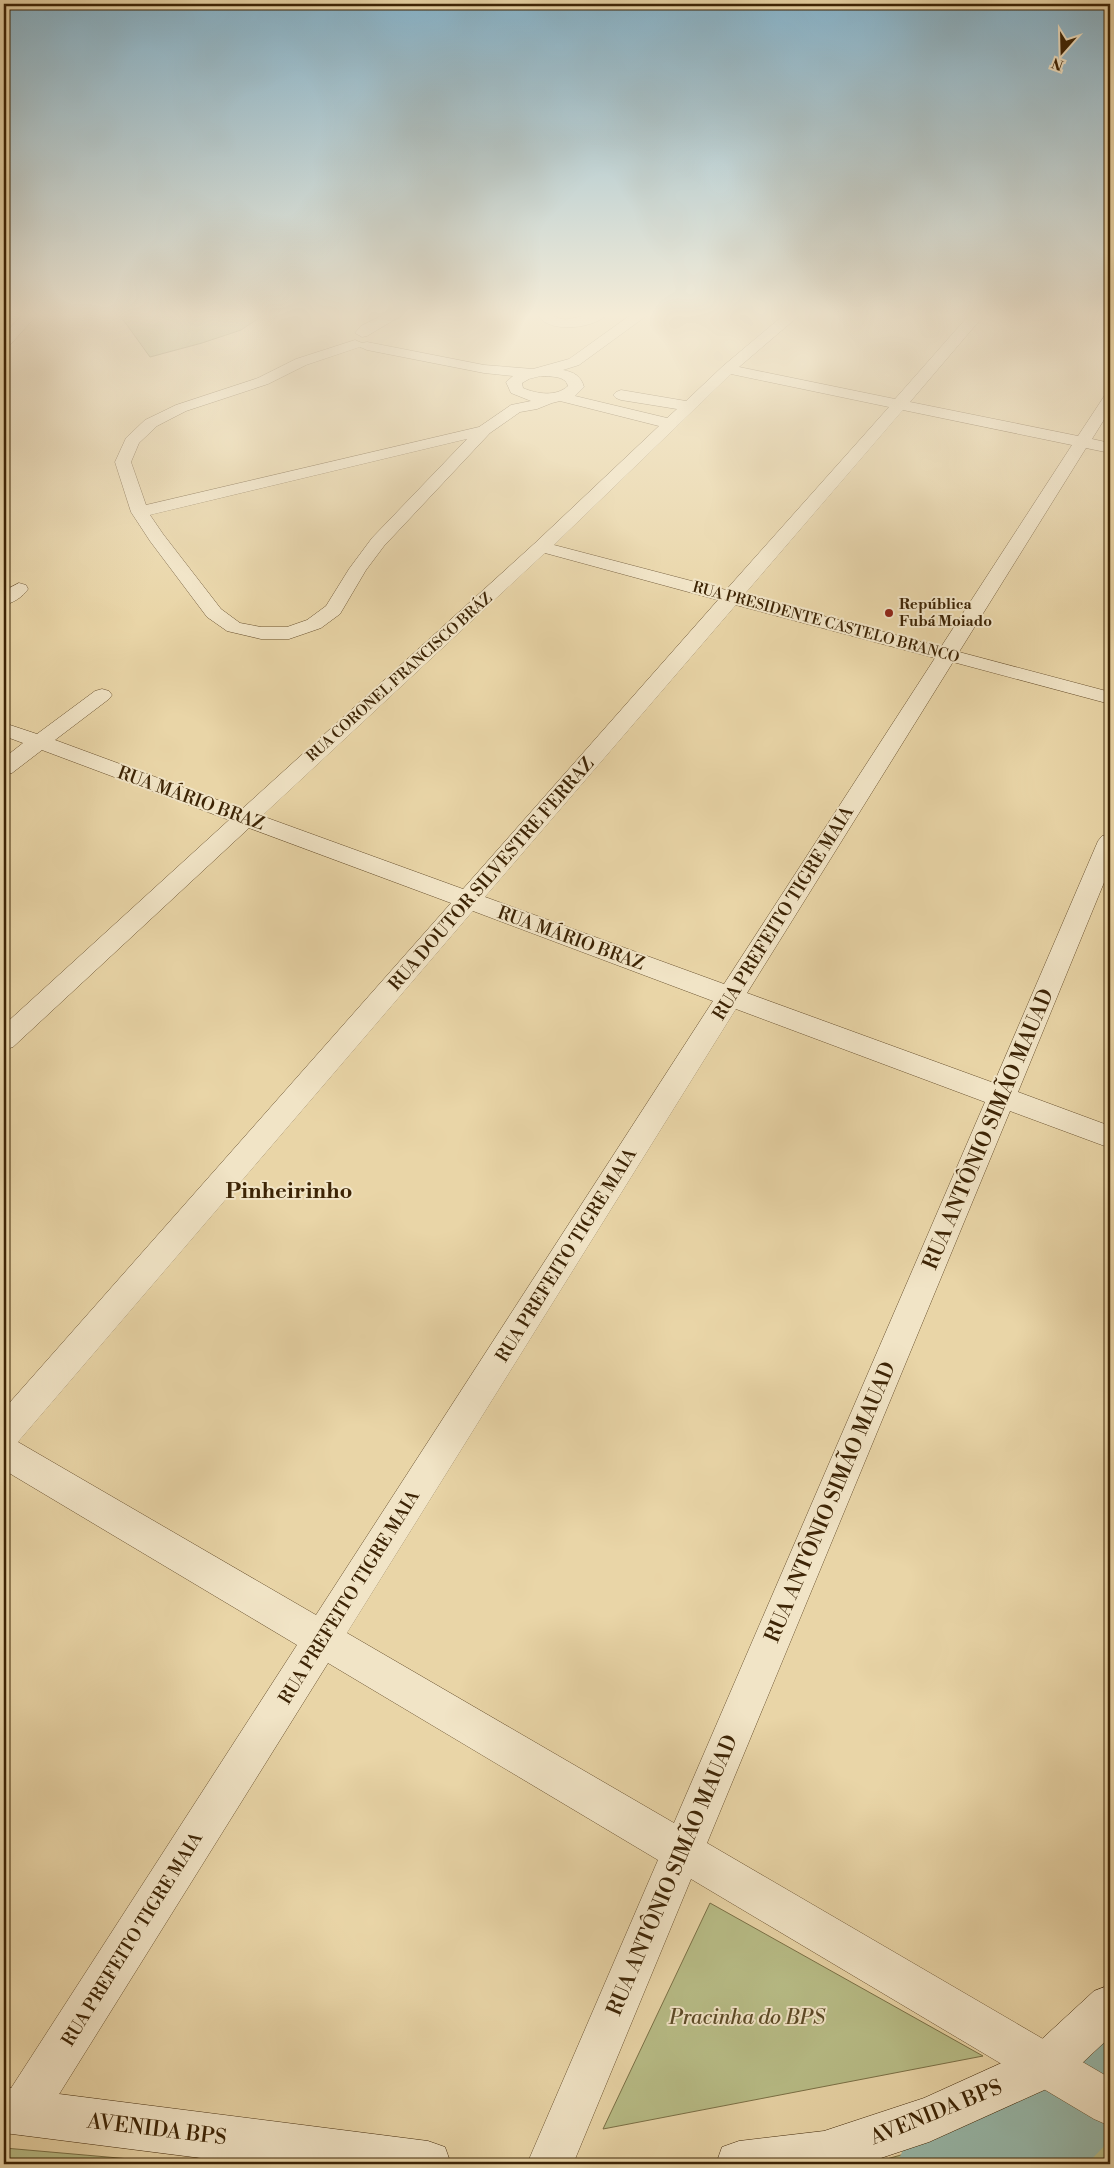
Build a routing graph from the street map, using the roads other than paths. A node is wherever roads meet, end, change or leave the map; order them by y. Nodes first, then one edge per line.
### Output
1 (167, 415) edge
2 (498, 415) edge
3 (633, 415) edge
4 (680, 415) edge
5 (890, 415) edge
6 (948, 415) edge
7 (1105, 415) edge
8 (671, 424) junction
9 (484, 430) junction
10 (1096, 446) edge
11 (140, 512) junction
12 (541, 546) junction
13 (732, 597) junction
14 (947, 655) junction
15 (102, 695) dead end
16 (1110, 698) edge
17 (4, 729) edge
18 (39, 742) junction
19 (4, 768) edge
20 (244, 818) junction
21 (1110, 840) edge
22 (468, 900) junction
23 (730, 997) junction
24 (4, 1040) edge
25 (1002, 1097) junction
26 (1110, 1137) edge
27 (4, 1433) edge
28 (4, 1452) edge
29 (322, 1639) junction
30 (682, 1852) junction
31 (1110, 2007) edge
32 (1079, 2086) edge
33 (13, 2111) edge
34 (428, 2164) edge
35 (550, 2164) edge
36 (739, 2164) edge

1 - 11 street
2 - 9 street
3 - 8 street
4 - 8 street, RUA CORONEL FRANCISCO BRÁZ
5 - 13 street, RUA DOUTOR SILVESTRE FERRAZ
6 - 10 street
7 - 10 street, RUA PREFEITO TIGRE MAIA
8 - 12 street, RUA CORONEL FRANCISCO BRÁZ
9 - 11 street
9 - 11 street
10 - 14 street, RUA PREFEITO TIGRE MAIA
12 - 13 street, RUA PRESIDENTE CASTELO BRANCO
12 - 20 street, RUA CORONEL FRANCISCO BRÁZ
13 - 14 street, RUA PRESIDENTE CASTELO BRANCO
13 - 22 street, RUA DOUTOR SILVESTRE FERRAZ
14 - 16 street, RUA PRESIDENTE CASTELO BRANCO
14 - 23 street, RUA PREFEITO TIGRE MAIA
15 - 18 street
17 - 18 street, RUA MÁRIO BRAZ
18 - 19 street
18 - 20 street, RUA MÁRIO BRAZ
20 - 22 street, RUA MÁRIO BRAZ
20 - 24 street, RUA CORONEL FRANCISCO BRÁZ
21 - 25 street, RUA ANTÔNIO SIMÃO MAUAD
22 - 23 street, RUA MÁRIO BRAZ
22 - 27 street, RUA DOUTOR SILVESTRE FERRAZ
23 - 25 street, RUA MÁRIO BRAZ
23 - 29 street, RUA PREFEITO TIGRE MAIA
25 - 26 street, RUA MÁRIO BRAZ
25 - 30 street, RUA ANTÔNIO SIMÃO MAUAD
28 - 29 street
29 - 30 street
29 - 33 street, RUA PREFEITO TIGRE MAIA
30 - 32 street
30 - 35 street, RUA ANTÔNIO SIMÃO MAUAD
31 - 32 street, AVENIDA BPS
32 - 36 street, AVENIDA BPS
33 - 34 street, AVENIDA BPS

